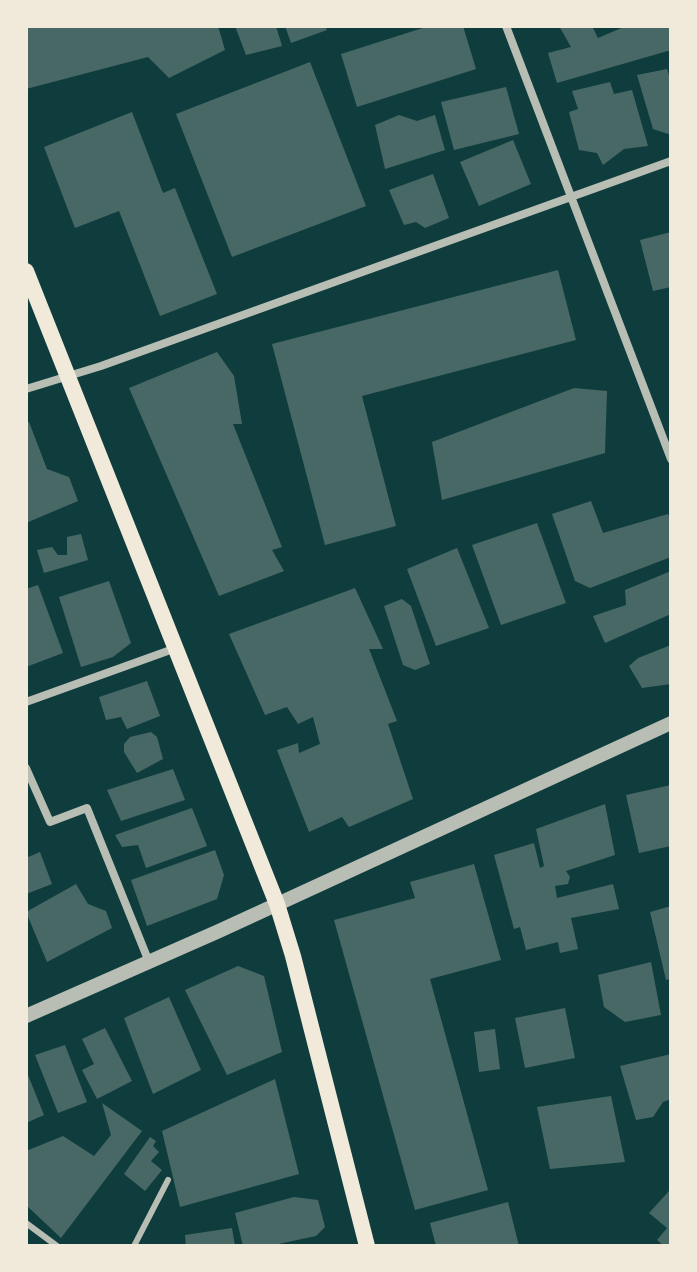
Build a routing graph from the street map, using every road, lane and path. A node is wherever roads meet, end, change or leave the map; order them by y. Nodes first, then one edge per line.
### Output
1 (506, 26) edge
2 (671, 161) edge
3 (571, 197) junction
4 (26, 271) edge
5 (69, 375) junction
6 (26, 389) edge
7 (671, 459) edge
8 (177, 647) junction
9 (26, 702) edge
10 (671, 723) edge
11 (26, 768) edge
12 (277, 904) junction
13 (149, 962) junction
14 (26, 1016) edge
15 (168, 1180) dead end
16 (26, 1223) edge
17 (57, 1246) edge
18 (134, 1246) edge
19 (367, 1246) edge

1 - 3 street
2 - 3 street
3 - 5 street
3 - 7 street
4 - 5 main road
5 - 6 street
5 - 8 main road
8 - 9 street
8 - 12 main road
10 - 12 street
11 - 13 street
12 - 13 street
12 - 19 main road
13 - 14 street
15 - 18 lane
16 - 17 lane

